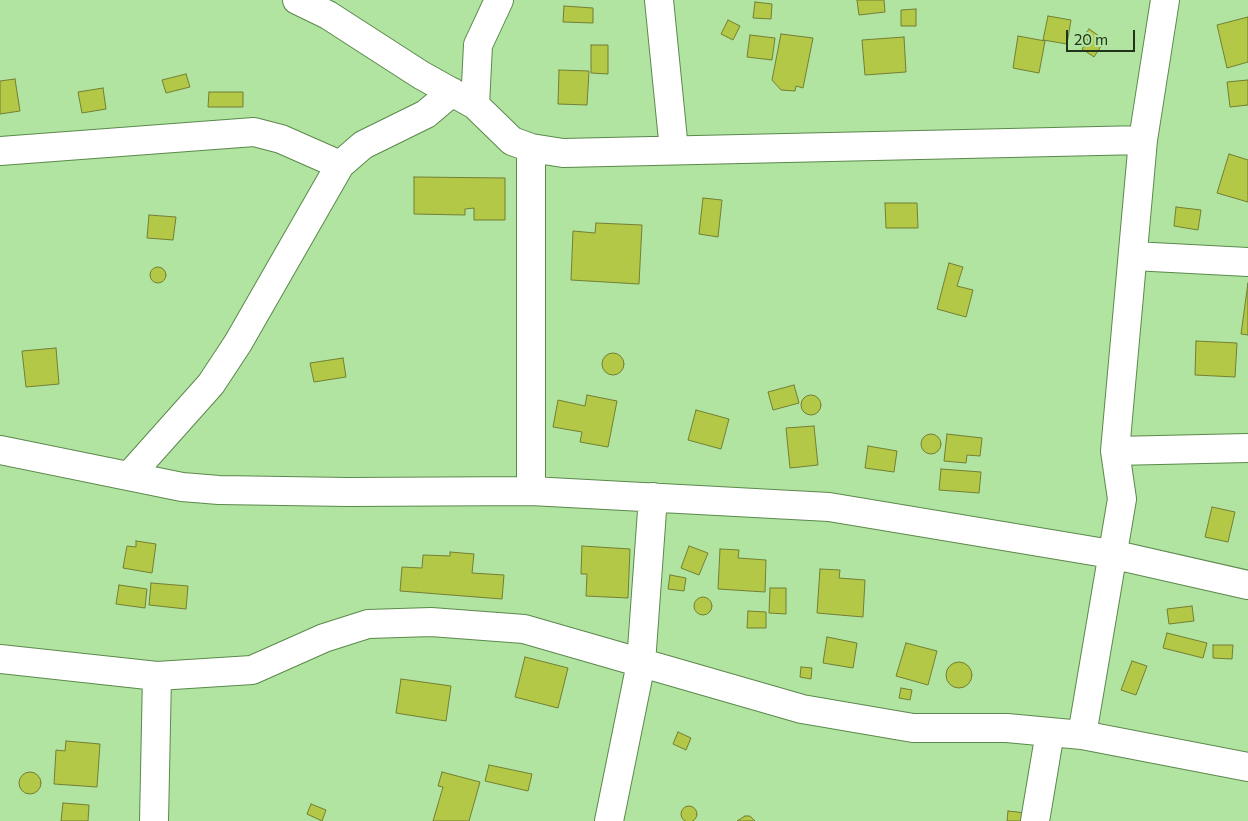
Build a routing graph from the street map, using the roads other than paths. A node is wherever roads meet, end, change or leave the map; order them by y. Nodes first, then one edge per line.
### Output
1 (297, 0) edge
2 (499, 0) edge
3 (659, 0) edge
4 (1165, 0) edge
5 (463, 99) junction
6 (1142, 140) junction
7 (531, 148) junction
8 (674, 150) junction
9 (0, 151) edge
10 (340, 165) junction
11 (1133, 256) junction
12 (1248, 262) edge
13 (1248, 448) edge
14 (0, 450) edge
15 (1115, 451) junction
16 (129, 476) junction
17 (531, 491) junction
18 (653, 497) junction
19 (1111, 554) junction
20 (1248, 585) edge
21 (0, 659) edge
22 (641, 663) junction
23 (157, 676) junction
24 (1050, 732) junction
25 (1082, 735) junction
26 (1248, 767) edge
27 (154, 821) edge
28 (609, 821) edge
29 (1035, 821) edge

1 - 5 street
2 - 5 street
3 - 8 street
4 - 6 street
5 - 7 street
5 - 10 street
6 - 8 street
6 - 11 street
7 - 8 street
7 - 17 street
9 - 10 street
10 - 16 street
11 - 12 street
11 - 15 street
13 - 15 street
14 - 16 street
15 - 19 street
16 - 17 street
17 - 18 street
18 - 19 street
18 - 22 street
19 - 20 street
19 - 25 street
21 - 23 street
22 - 23 street
22 - 24 street
22 - 28 street
23 - 27 street
24 - 25 street
24 - 29 street
25 - 26 street

